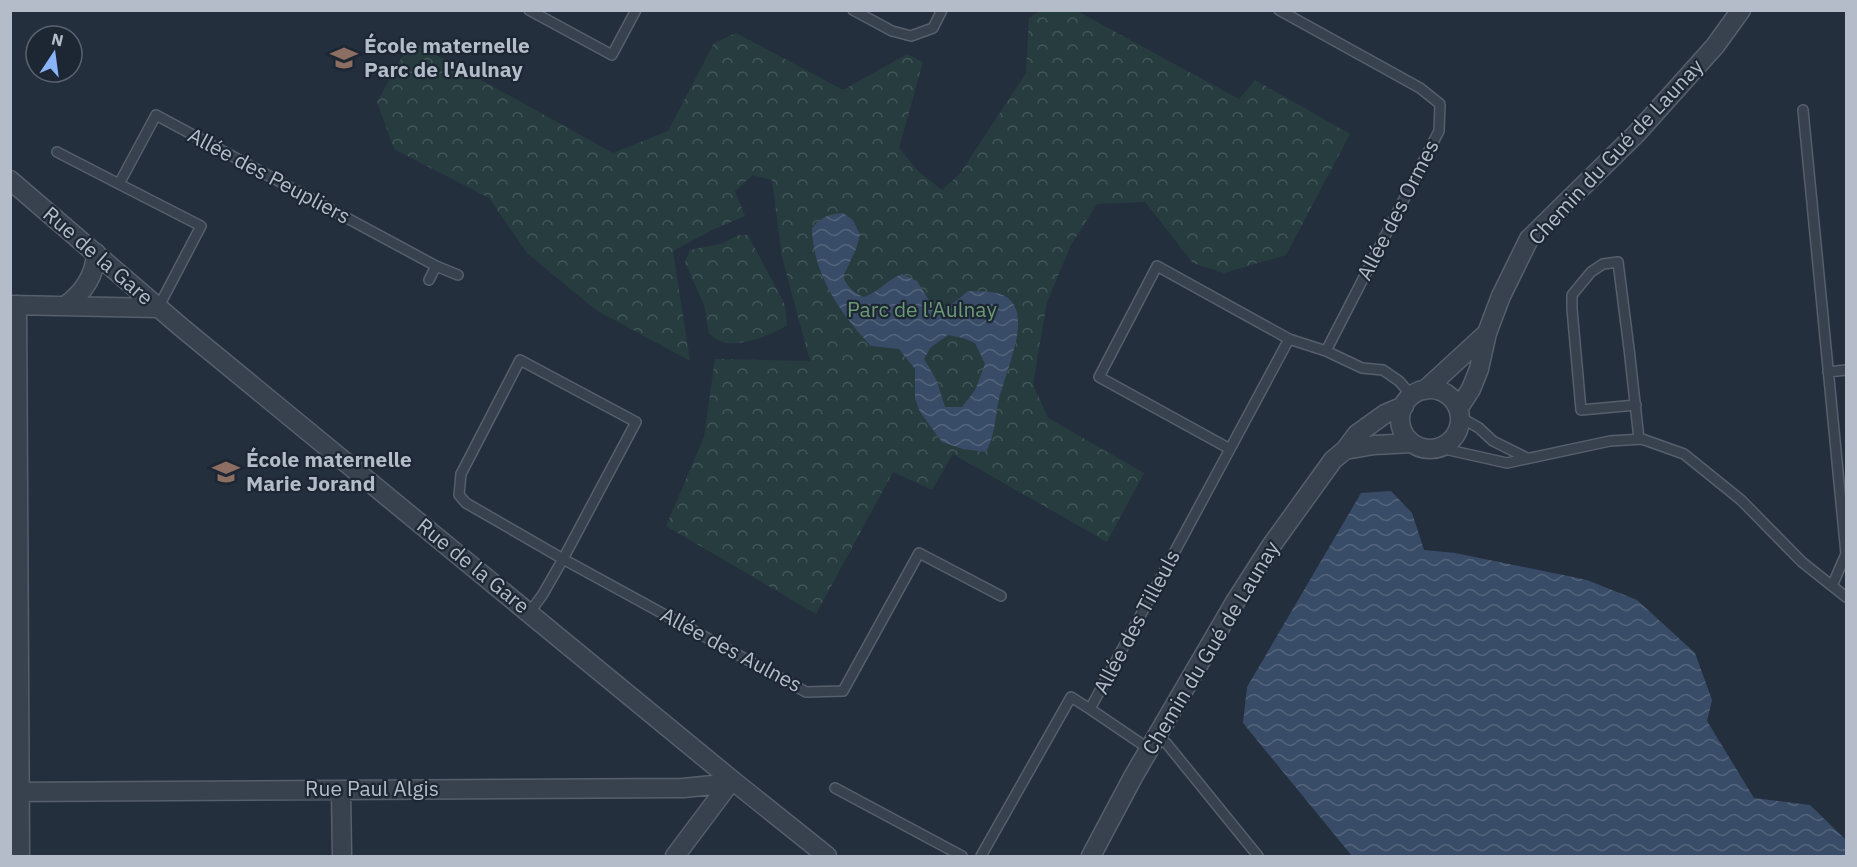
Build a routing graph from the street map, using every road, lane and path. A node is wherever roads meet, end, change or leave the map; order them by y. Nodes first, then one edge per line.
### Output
1 (529, 10) edge
2 (636, 10) edge
3 (853, 10) edge
4 (942, 10) edge
5 (1280, 10) edge
6 (1741, 10) edge
7 (1803, 110) dead end
8 (57, 152) dead end
9 (10, 180) edge
10 (119, 184) junction
11 (96, 253) junction
12 (436, 266) junction
13 (458, 275) dead end
14 (429, 280) dead end
15 (14, 305) edge
16 (65, 306) junction
17 (158, 308) junction
18 (1487, 333) junction
19 (1289, 339) junction
20 (1326, 351) junction
21 (1846, 370) edge
22 (1828, 372) junction
23 (1413, 397) junction
24 (1636, 405) junction
25 (1459, 413) junction
26 (1640, 439) junction
27 (1412, 443) junction
28 (1440, 448) junction
29 (1230, 449) junction
30 (1345, 450) junction
31 (1527, 458) junction
32 (563, 559) junction
33 (1832, 586) junction
34 (1000, 596) dead end
35 (1846, 597) edge
36 (530, 612) junction
37 (1090, 709) junction
38 (1153, 742) junction
39 (732, 780) junction
40 (835, 788) dead end
41 (341, 790) junction
42 (15, 792) edge
43 (20, 856) edge
44 (342, 856) edge
45 (675, 856) edge
46 (827, 856) edge
47 (962, 856) edge
48 (981, 856) edge
49 (1091, 856) edge
50 (1258, 856) edge

1 - 2 lane
3 - 4 lane
5 - 20 lane, Allée des Ormes
6 - 18 street, Chemin du Gué de Launay
7 - 22 lane
8 - 10 lane
9 - 11 street, Rue de la Gare
10 - 12 lane, Allée des Peupliers
10 - 17 lane
11 - 16 street
11 - 17 street, Rue de la Gare
12 - 13 lane
12 - 14 lane
15 - 16 street
15 - 42 street
16 - 17 street
17 - 36 street, Rue de la Gare
18 - 23 street, Chemin du Gué de Launay
18 - 25 street, Chemin du Gué de Launay
19 - 20 lane
19 - 29 lane, Allée des Tilleuls
19 - 29 lane
20 - 23 lane
21 - 22 lane
22 - 33 lane
23 - 25 street
23 - 27 street
23 - 30 street, Chemin du Gué de Launay
24 - 24 lane
24 - 26 lane
25 - 28 street
25 - 31 lane
26 - 31 lane
26 - 33 lane
27 - 28 street
27 - 30 street
28 - 31 lane
29 - 37 lane, Allée des Tilleuls
30 - 38 street, Chemin du Gué de Launay
32 - 32 lane, Allée des Aulnes
32 - 34 lane, Allée des Aulnes
32 - 36 lane, Allée des Aulnes
33 - 35 lane
36 - 39 street, Rue de la Gare
37 - 38 lane
37 - 48 lane, Allée des Tilleuls
38 - 49 street, Chemin du Gué de Launay
38 - 50 lane
39 - 41 street, Rue Paul Algis
39 - 45 street
39 - 46 street, Rue de la Gare
40 - 47 lane
41 - 42 street, Rue Paul Algis
41 - 44 street
42 - 43 street

